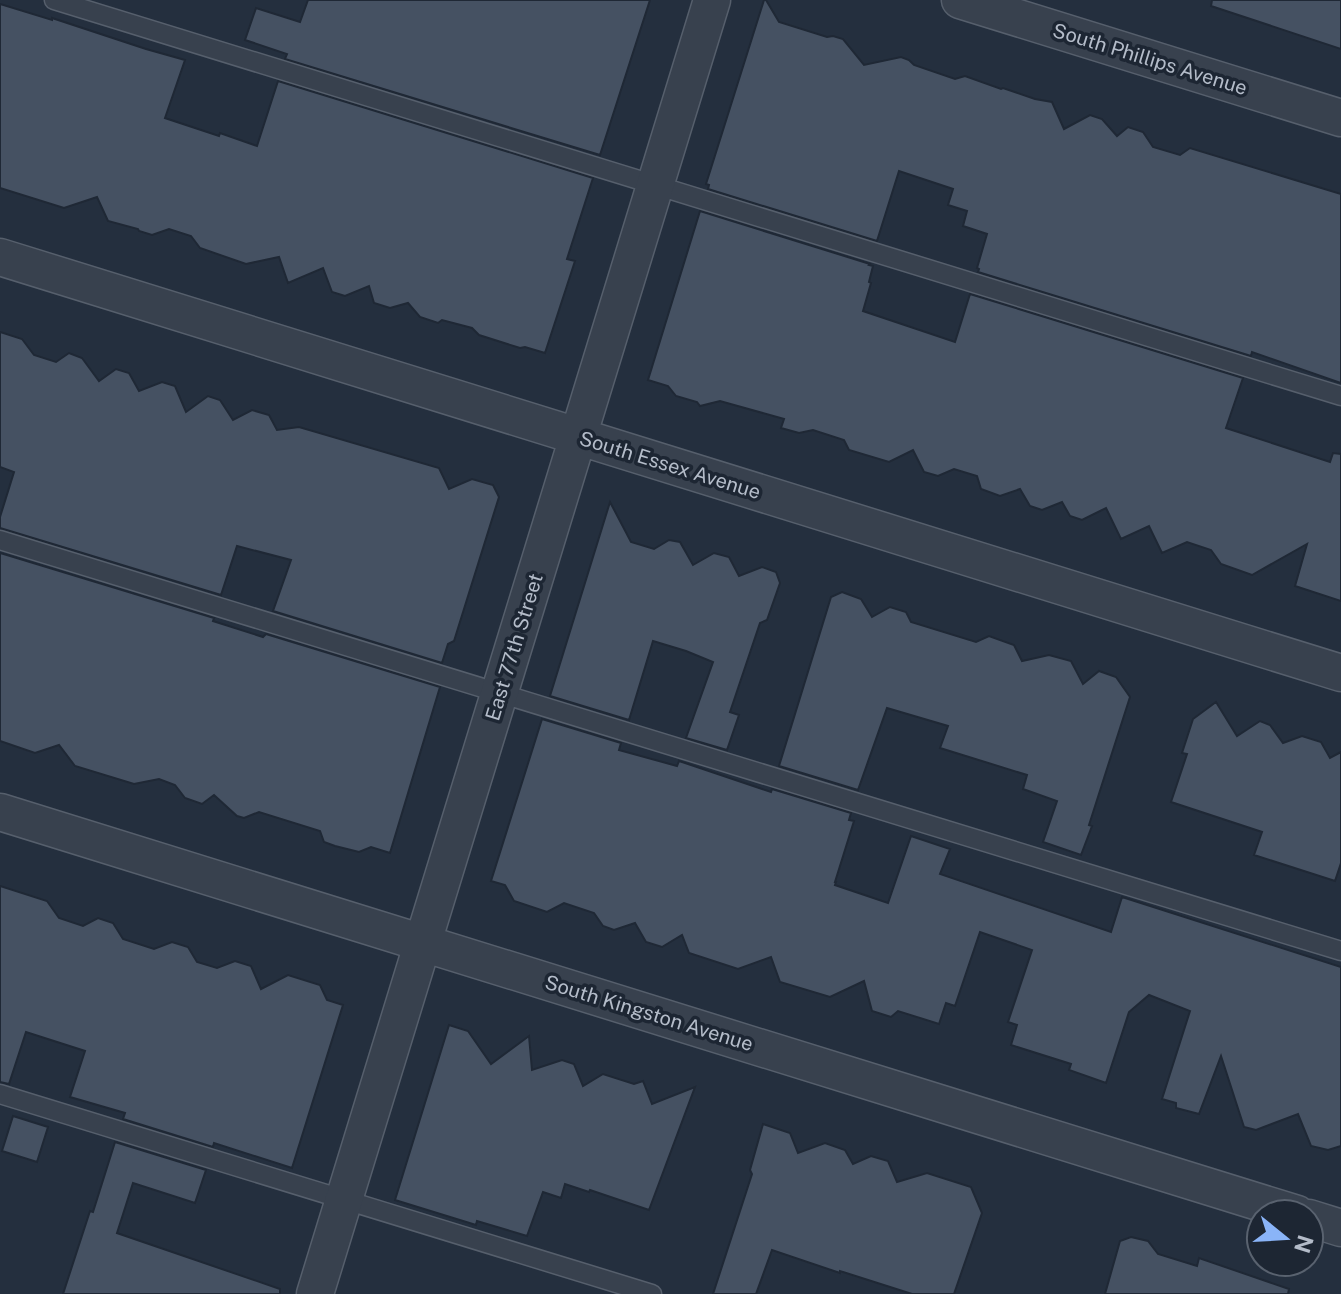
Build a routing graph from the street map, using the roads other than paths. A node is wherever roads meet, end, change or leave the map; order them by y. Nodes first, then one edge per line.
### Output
1 (54, 0) edge
2 (712, 0) edge
3 (960, 0) edge
4 (1341, 118) edge
5 (655, 185) junction
6 (0, 257) edge
7 (1341, 396) edge
8 (578, 436) junction
9 (0, 540) edge
10 (1341, 673) edge
11 (500, 693) junction
12 (0, 812) edge
13 (423, 943) junction
14 (1341, 951) edge
15 (0, 1094) edge
16 (1245, 1198) edge
17 (344, 1200) junction
18 (315, 1294) edge
19 (652, 1294) edge

1 - 5 lane
2 - 5 street, East 77th Street
3 - 4 street, South Phillips Avenue
5 - 7 lane
5 - 8 street, East 77th Street
6 - 8 street, South Essex Avenue
8 - 10 street, South Essex Avenue
8 - 11 street, East 77th Street
9 - 11 lane
11 - 13 street, East 77th Street
11 - 14 lane
12 - 13 street, South Kingston Avenue
13 - 16 street, South Kingston Avenue
13 - 17 street, East 77th Street
15 - 17 lane
17 - 18 street, East 77th Street
17 - 19 lane

